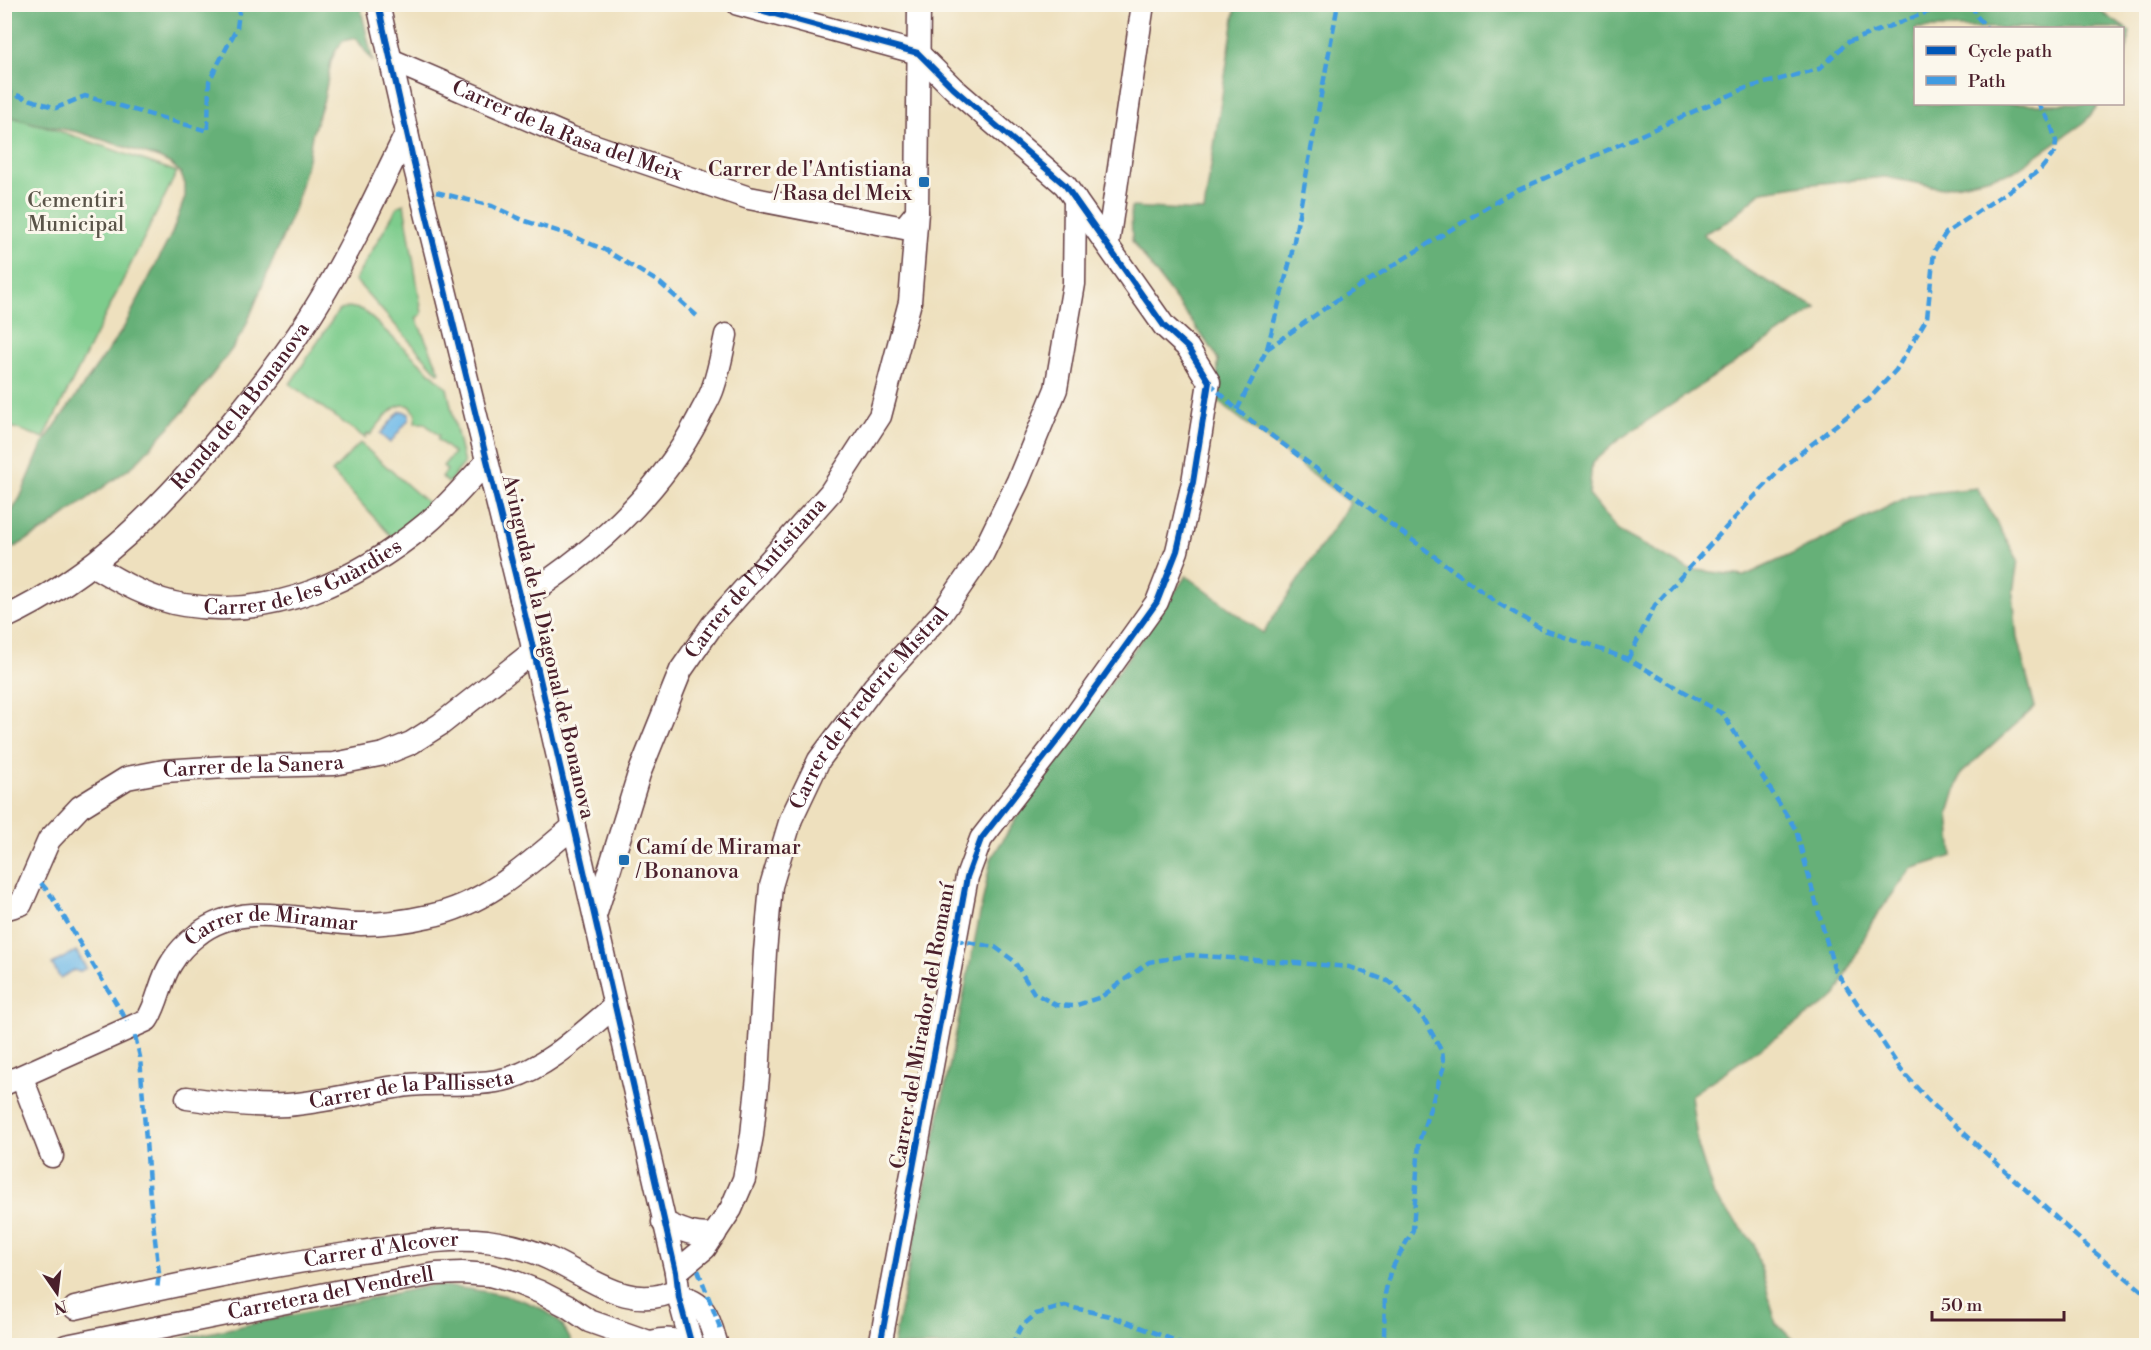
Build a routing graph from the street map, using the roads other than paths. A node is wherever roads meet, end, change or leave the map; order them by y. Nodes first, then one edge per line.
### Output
1 (378, 4) edge
2 (738, 4) edge
3 (920, 4) edge
4 (1136, 9) edge
5 (918, 53) junction
6 (391, 60) junction
7 (407, 132) junction
8 (1075, 199) junction
9 (912, 228) junction
10 (1108, 243) junction
11 (726, 335) dead end
12 (487, 462) junction
13 (92, 565) junction
14 (521, 599) junction
15 (4, 618) edge
16 (534, 651) junction
17 (574, 826) junction
18 (4, 909) edge
19 (595, 918) junction
20 (615, 1006) junction
21 (13, 1081) edge
22 (187, 1098) dead end
23 (52, 1156) dead end
24 (663, 1222) junction
25 (715, 1234) junction
26 (678, 1286) junction
27 (75, 1308) dead end
28 (589, 1321) junction
29 (650, 1343) edge
30 (66, 1346) edge
31 (608, 1346) edge
32 (690, 1346) edge
33 (717, 1346) edge
34 (880, 1346) edge

1 - 6 street, Avinguda de la Diagonal de Bonanova
2 - 5 street
3 - 5 street, Carrer de l'Antistiana
4 - 10 street
5 - 8 street
5 - 9 street, Carrer de l'Antistiana
6 - 7 street, Avinguda de la Diagonal de Bonanova
6 - 9 street, Carrer de la Rasa del Meix
7 - 12 street, Avinguda de la Diagonal de Bonanova
7 - 13 street, Ronda de la Bonanova
8 - 10 street
8 - 25 street, Carrer de Frederic Mistral
9 - 19 street, Carrer de l'Antistiana
10 - 34 street, Carrer del Mirador del Romaní
11 - 14 street
12 - 13 street, Carrer de les Guàrdies
12 - 14 street, Avinguda de la Diagonal de Bonanova
13 - 15 street, Ronda de la Bonanova
14 - 16 street, Avinguda de la Diagonal de Bonanova
16 - 17 street, Avinguda de la Diagonal de Bonanova
16 - 18 street, Carrer de la Sanera
17 - 19 street, Avinguda de la Diagonal de Bonanova
17 - 21 street, Carrer de Miramar
19 - 20 street, Avinguda de la Diagonal de Bonanova
20 - 22 street, Carrer de la Pallisseta
20 - 24 street, Avinguda de la Diagonal de Bonanova
21 - 23 street
24 - 25 street
24 - 26 street, Avinguda de la Diagonal de Bonanova
25 - 26 street, Carrer de Frederic Mistral
26 - 27 street, Carrer d'Alcover
26 - 29 street
26 - 32 street, Avinguda de la Diagonal de Bonanova
26 - 33 street
28 - 29 street, Carretera del Vendrell
28 - 30 street, Carretera del Vendrell
28 - 31 street, Carretera del Vendrell
29 - 32 street, Carretera del Vendrell

